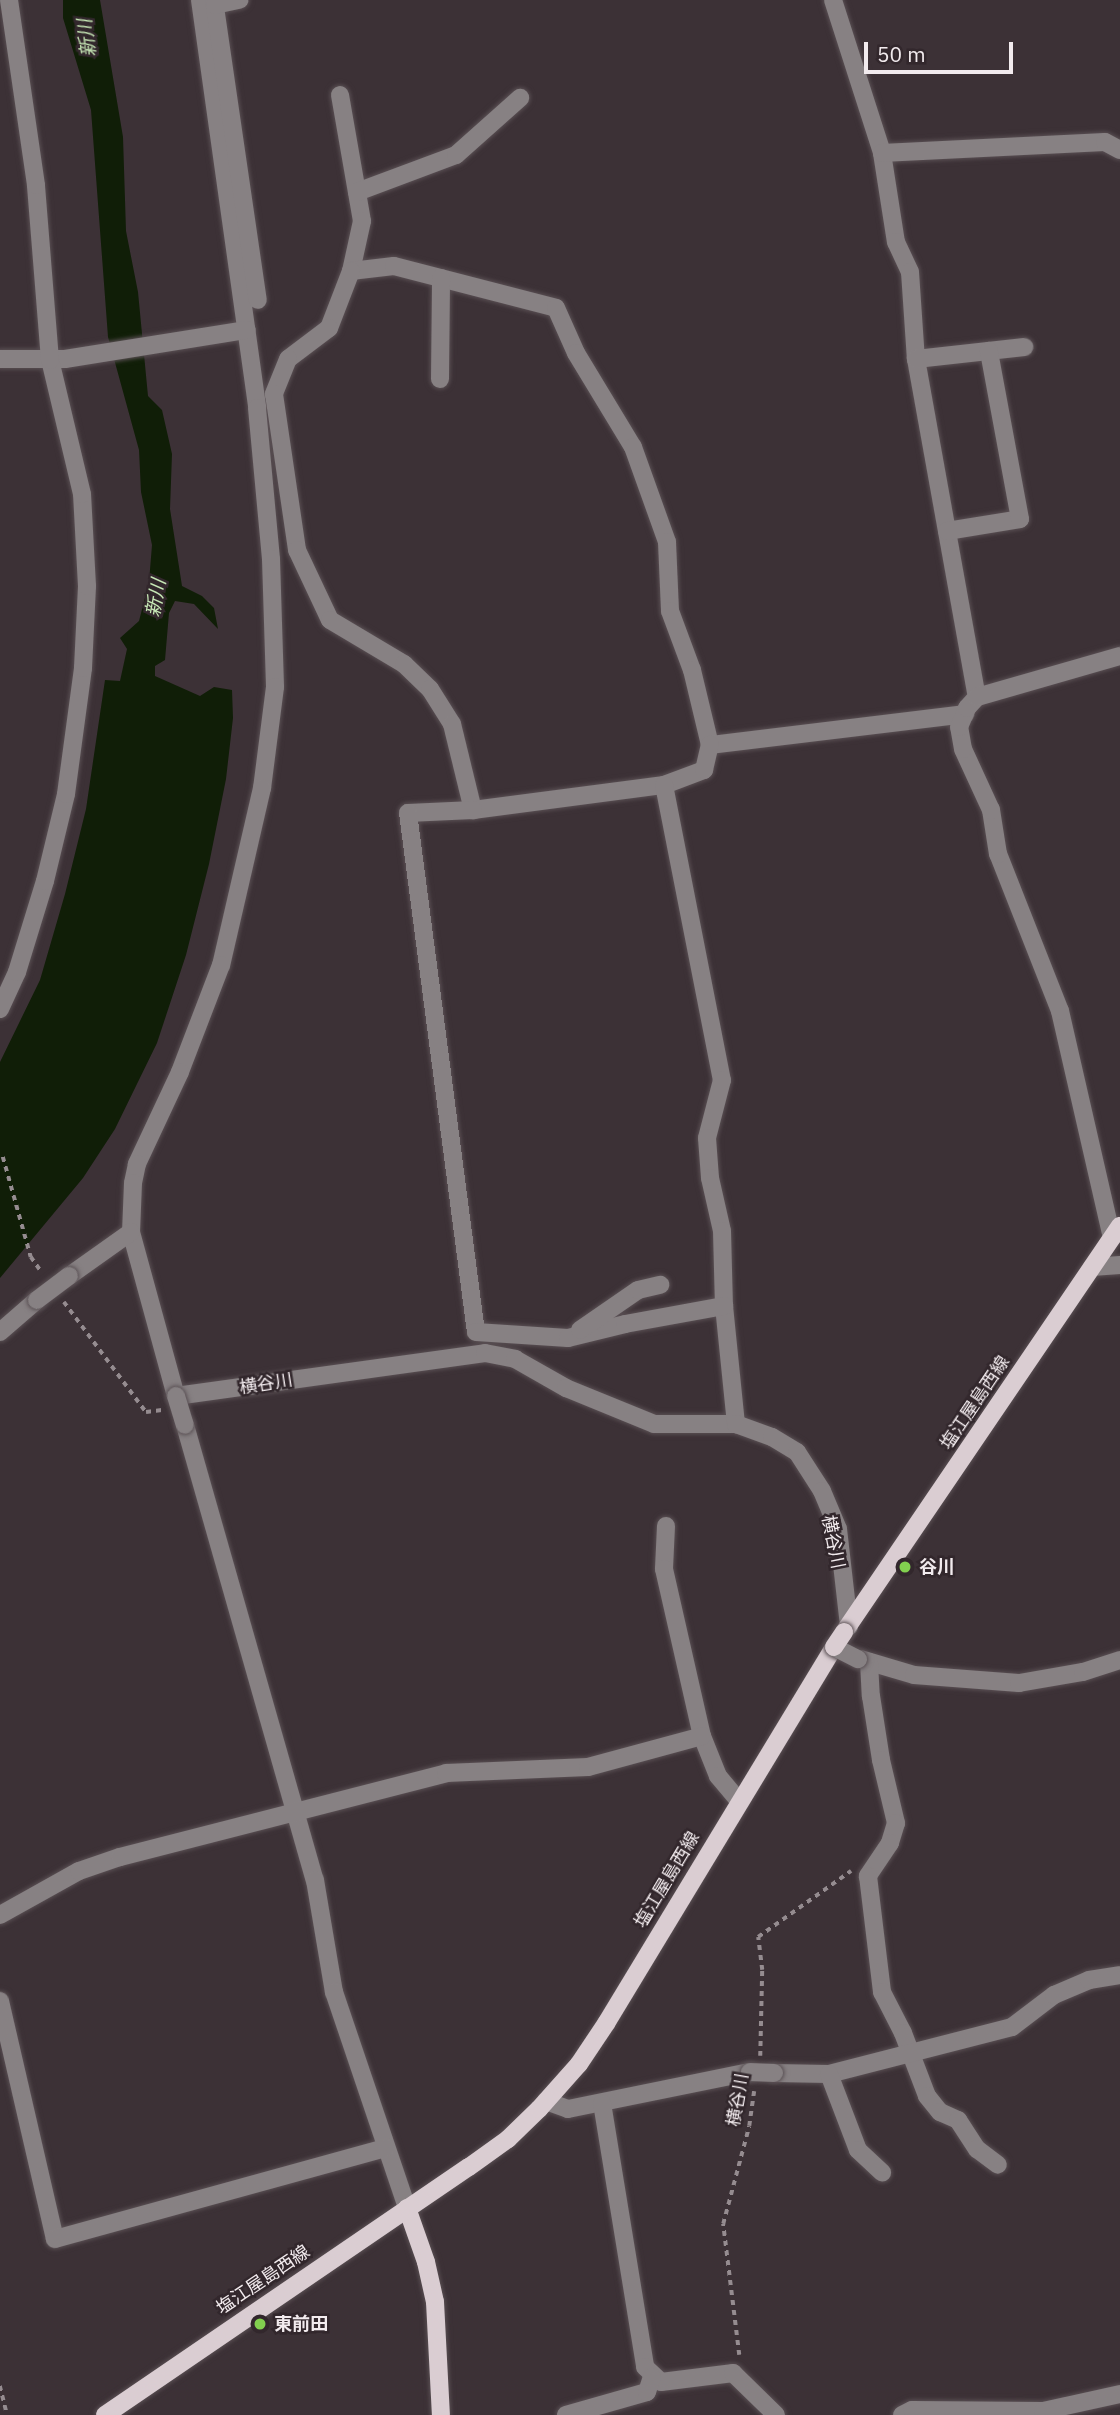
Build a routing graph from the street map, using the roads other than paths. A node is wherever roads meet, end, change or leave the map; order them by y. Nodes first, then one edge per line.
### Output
1 (9, 0) edge
2 (239, 0) edge
3 (833, 0) edge
4 (209, 2) edge
5 (340, 95) dead end
6 (520, 98) dead end
7 (1120, 150) edge
8 (882, 153) junction
9 (356, 192) junction
10 (351, 271) junction
11 (441, 278) junction
12 (258, 300) dead end
13 (239, 332) junction
14 (1024, 347) dead end
15 (989, 351) junction
16 (0, 359) edge
17 (916, 359) junction
18 (58, 360) junction
19 (440, 379) dead end
20 (947, 531) junction
21 (1120, 656) edge
22 (977, 697) junction
23 (965, 714) junction
24 (710, 745) junction
25 (664, 785) junction
26 (473, 810) junction
27 (0, 1009) edge
28 (131, 1232) junction
29 (1116, 1232) edge
30 (1120, 1265) edge
31 (1092, 1267) junction
32 (660, 1285) dead end
33 (724, 1306) junction
34 (0, 1332) edge
35 (568, 1338) junction
36 (485, 1353) junction
37 (174, 1403) junction
38 (736, 1424) junction
39 (666, 1526) dead end
40 (842, 1635) junction
41 (864, 1660) junction
42 (1120, 1660) edge
43 (702, 1736) junction
44 (738, 1800) junction
45 (296, 1812) junction
46 (0, 1915) edge
47 (1120, 1975) edge
48 (0, 2001) edge
49 (912, 2054) junction
50 (829, 2074) junction
51 (547, 2101) junction
52 (602, 2103) junction
53 (386, 2148) junction
54 (998, 2165) dead end
55 (882, 2172) dead end
56 (407, 2208) junction
57 (652, 2377) junction
58 (1120, 2394) edge
59 (105, 2415) edge
60 (441, 2415) edge
61 (566, 2415) edge
62 (776, 2415) edge
63 (902, 2415) edge

1 - 18 street
2 - 4 street
3 - 8 street
4 - 12 street
4 - 13 street
5 - 9 street
6 - 9 street
7 - 8 street
8 - 17 street
9 - 10 street
10 - 11 street
10 - 26 street
11 - 19 street
11 - 24 street
13 - 18 street
13 - 28 street
14 - 15 street
15 - 17 street
15 - 20 street
16 - 18 street
17 - 20 street
18 - 27 street
20 - 22 street
21 - 22 street
22 - 23 street
23 - 24 street
23 - 29 street
24 - 25 street
25 - 26 street
25 - 33 street
26 - 35 street
28 - 34 street, bridge
28 - 37 street
29 - 31 main road, 塩江屋島西線
30 - 31 street
31 - 40 main road, 塩江屋島西線
32 - 35 street
33 - 35 street
33 - 38 street
35 - 36 street
36 - 37 street
36 - 38 street
37 - 45 street, bridge
38 - 40 street
39 - 43 street
40 - 41 street, bridge
40 - 44 main road, 塩江屋島西線
41 - 42 street
41 - 49 street
43 - 44 street
43 - 45 street
44 - 51 main road, 塩江屋島西線
45 - 46 street
45 - 53 street
47 - 49 street
48 - 53 street
49 - 50 street
49 - 54 street
50 - 52 street
50 - 55 street
51 - 52 street
51 - 56 main road, 塩江屋島西線
52 - 57 street
53 - 56 street
56 - 59 main road, 塩江屋島西線
56 - 60 main road
57 - 61 street
57 - 62 street
58 - 63 street

